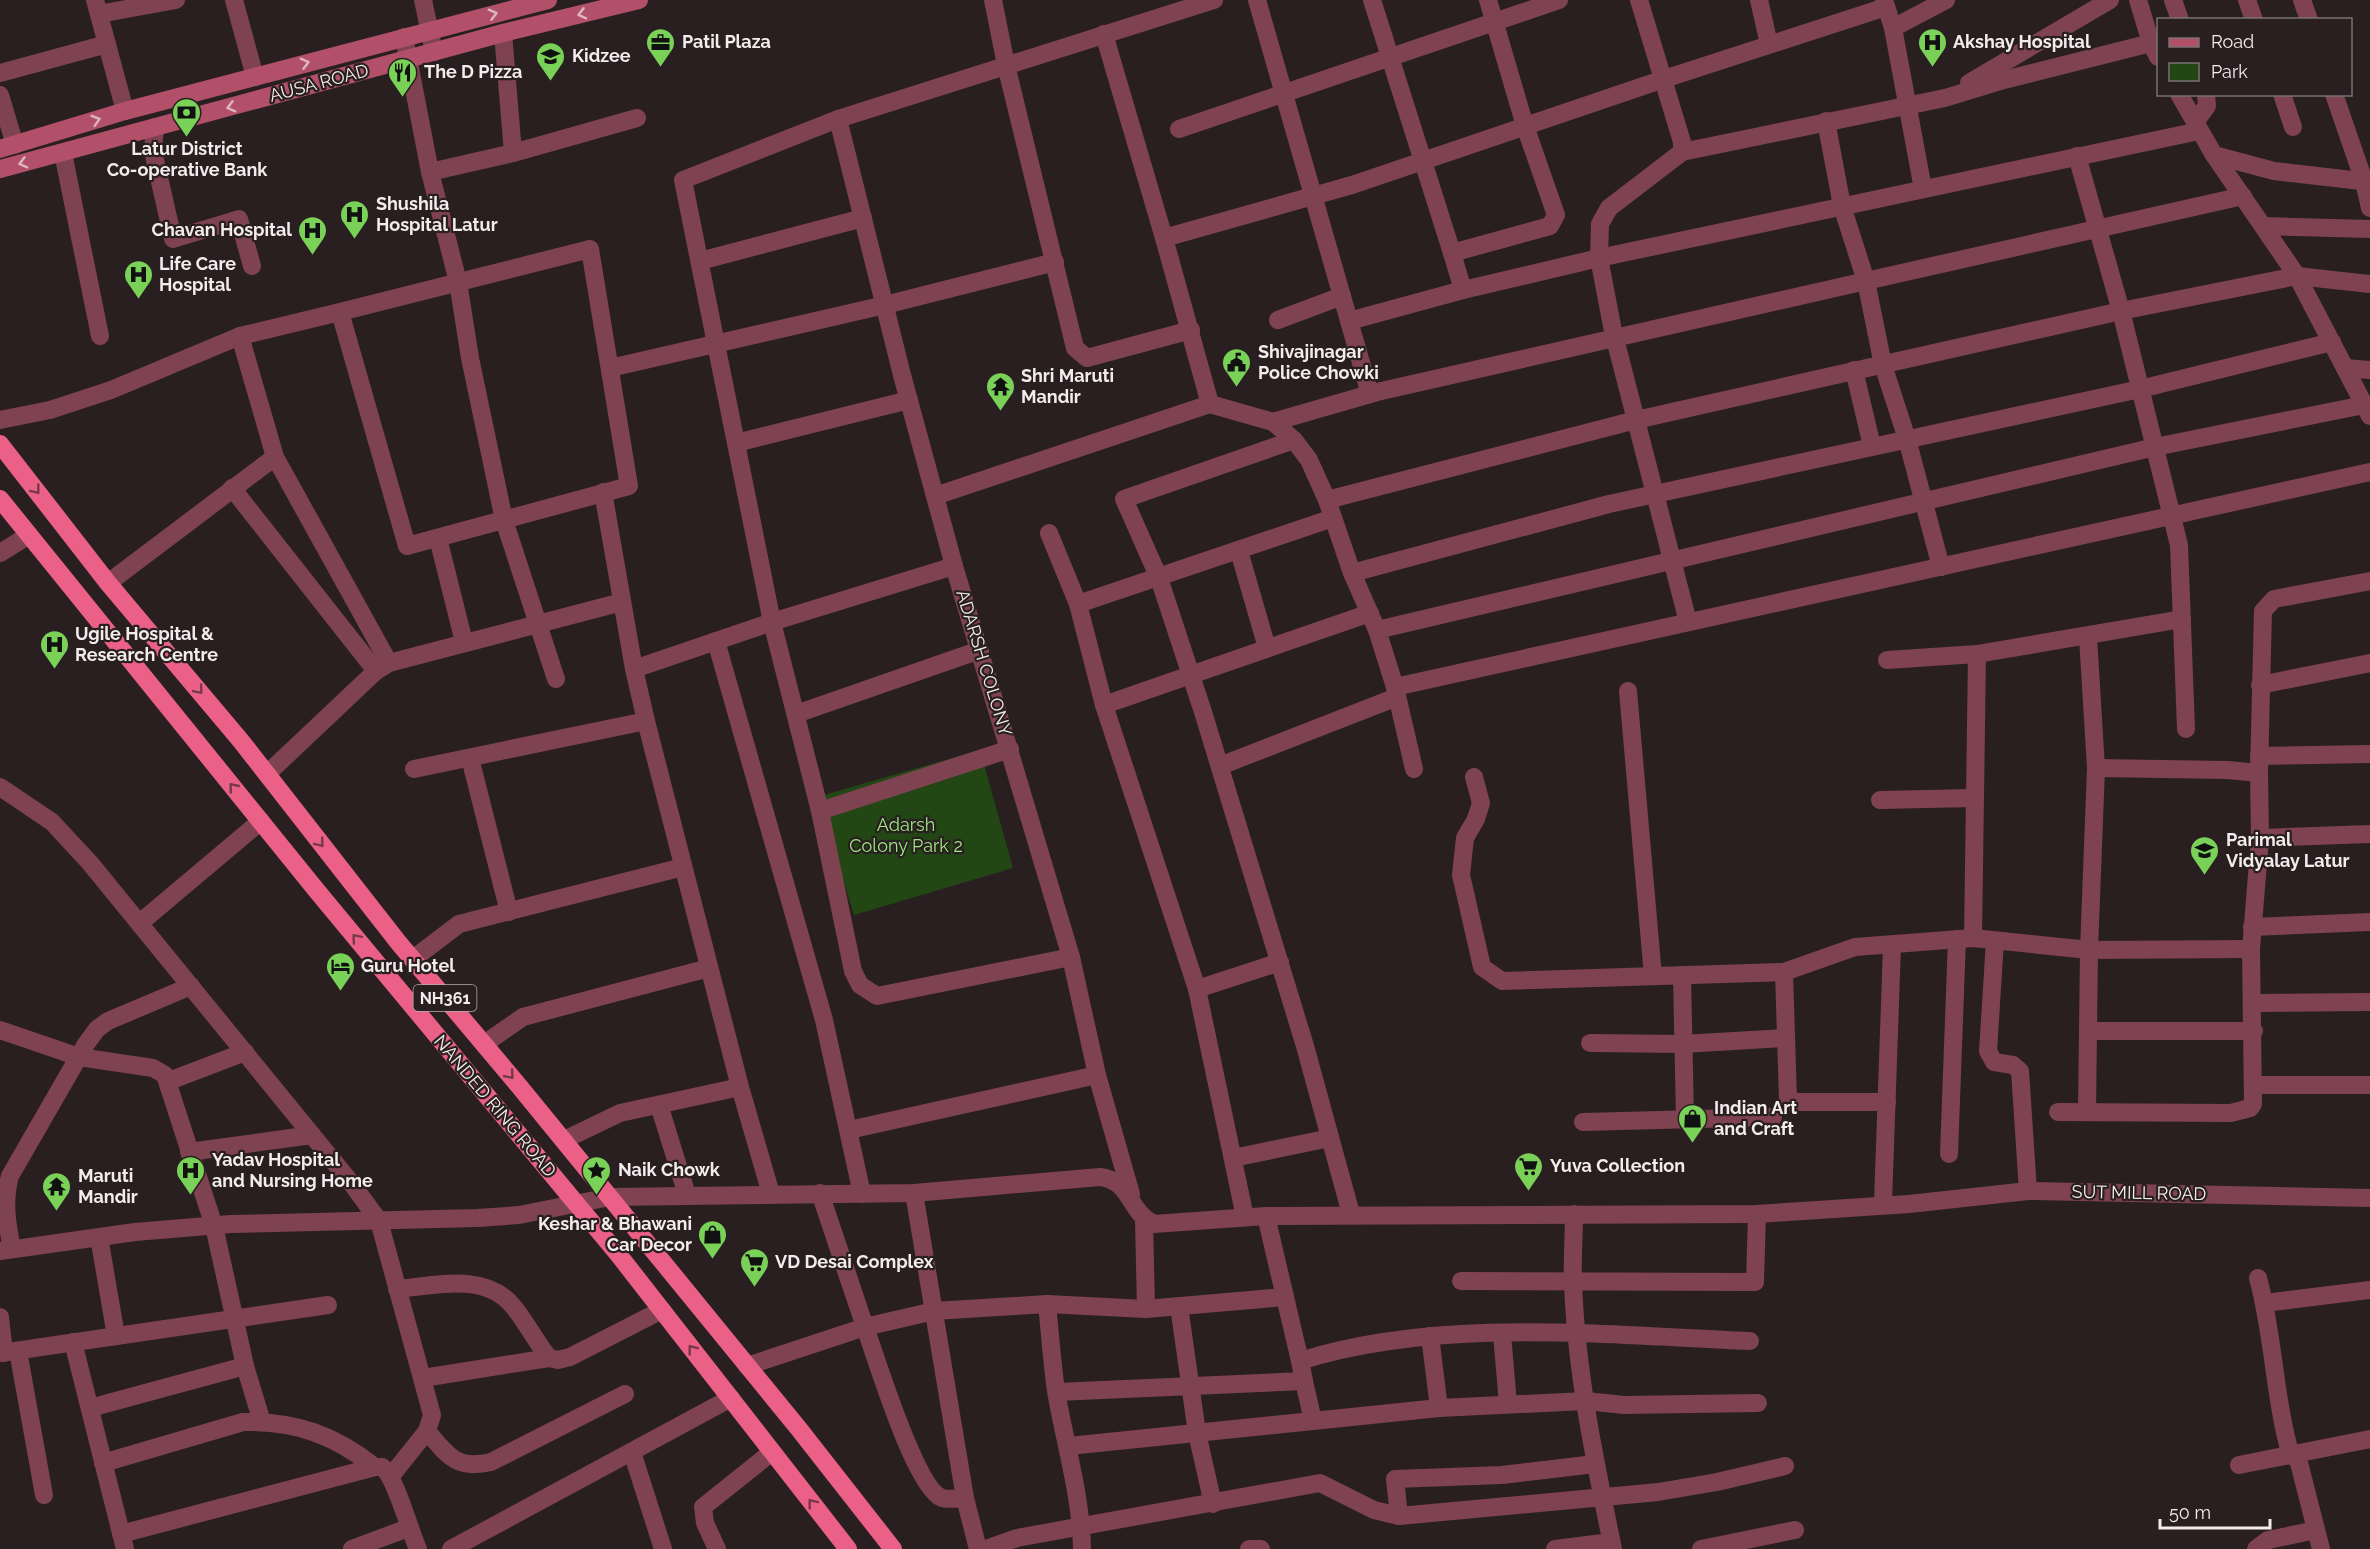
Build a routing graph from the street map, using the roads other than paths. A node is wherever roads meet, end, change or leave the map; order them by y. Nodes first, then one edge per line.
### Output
1 (176, 0) edge
2 (234, 0) edge
3 (423, 0) edge
4 (548, 0) edge
5 (639, 0) edge
6 (993, 0) edge
7 (1214, 0) edge
8 (1257, 0) edge
9 (1372, 0) edge
10 (1488, 0) edge
11 (1558, 0) edge
12 (1639, 0) edge
13 (1758, 0) edge
14 (1946, 0) edge
15 (2109, 0) edge
16 (2138, 0) edge
17 (2173, 0) edge
18 (2247, 0) edge
19 (2302, 0) edge
20 (1885, 4) edge
21 (97, 7) edge
22 (2179, 18) edge
23 (2253, 18) edge
24 (2307, 18) edge
25 (1493, 22) junction
26 (1893, 28) junction
27 (430, 30) junction
28 (503, 33) junction
29 (1104, 34) junction
30 (404, 37) junction
31 (107, 44) junction
32 (1769, 44) junction
33 (2155, 50) edge
34 (434, 52) junction
35 (1388, 58) junction
36 (408, 59) junction
37 (1006, 65) junction
38 (0, 73) edge
39 (255, 77) junction
40 (1664, 79) junction
41 (1284, 93) junction
42 (0, 95) edge
43 (2181, 96) edge
44 (2206, 96) edge
45 (2283, 96) edge
46 (2335, 96) edge
47 (1945, 98) junction
48 (1907, 104) junction
49 (125, 111) junction
50 (636, 118) dead end
51 (838, 119) junction
52 (1826, 122) junction
53 (1526, 126) junction
54 (2197, 126) junction
55 (155, 127) junction
56 (2293, 127) dead end
57 (1179, 129) dead end
58 (7, 147) edge
59 (1682, 152) junction
60 (63, 153) junction
61 (513, 153) junction
62 (2214, 155) junction
63 (2077, 156) junction
64 (1421, 162) junction
65 (0, 169) edge
66 (430, 172) junction
67 (2367, 182) edge
68 (1923, 189) junction
69 (1314, 196) junction
70 (2243, 196) junction
71 (1842, 206) junction
72 (2370, 208) edge
73 (863, 218) junction
74 (2263, 226) junction
75 (2097, 229) junction
76 (2370, 229) edge
77 (1164, 238) junction
78 (1452, 253) junction
79 (1599, 258) junction
80 (700, 261) junction
81 (1055, 262) junction
82 (252, 266) dead end
83 (2297, 276) junction
84 (1866, 281) junction
85 (458, 282) junction
86 (2370, 284) edge
87 (1463, 290) junction
88 (1342, 296) junction
89 (885, 305) junction
90 (2121, 311) junction
91 (340, 312) junction
92 (1278, 320) dead end
93 (1350, 321) junction
94 (1191, 330) junction
95 (100, 336) dead end
96 (240, 336) junction
97 (1615, 336) junction
98 (2332, 342) junction
99 (716, 343) junction
100 (1883, 365) junction
101 (610, 368) junction
102 (2345, 368) junction
103 (1854, 370) junction
104 (2370, 370) edge
105 (2140, 389) junction
106 (1370, 394) junction
107 (909, 400) junction
108 (1210, 404) junction
109 (2367, 411) edge
110 (0, 420) edge
111 (1636, 420) junction
112 (1273, 422) junction
113 (1907, 439) junction
114 (1294, 440) junction
115 (736, 443) junction
116 (0, 444) edge
117 (1872, 447) junction
118 (2155, 447) junction
119 (275, 457) junction
120 (2370, 472) edge
121 (232, 488) junction
122 (603, 492) junction
123 (1655, 494) junction
124 (935, 496) junction
125 (0, 499) edge
126 (1327, 500) junction
127 (1925, 502) junction
128 (2172, 516) junction
129 (1333, 518) junction
130 (504, 520) junction
131 (1049, 533) dead end
132 (29, 535) junction
133 (438, 538) junction
134 (1239, 551) junction
135 (0, 553) edge
136 (1672, 561) junction
137 (954, 566) junction
138 (1941, 567) junction
139 (1352, 573) junction
140 (1160, 578) junction
141 (2370, 580) edge
142 (108, 583) junction
143 (622, 602) junction
144 (1078, 604) junction
145 (1370, 613) junction
146 (2182, 619) junction
147 (772, 622) junction
148 (1688, 622) junction
149 (537, 623) junction
150 (1377, 630) junction
151 (2088, 637) junction
152 (716, 641) junction
153 (464, 642) junction
154 (1267, 648) junction
155 (980, 650) junction
156 (1977, 654) junction
157 (1887, 660) dead end
158 (2370, 663) edge
159 (383, 667) junction
160 (634, 669) junction
161 (1190, 673) junction
162 (556, 680) dead end
163 (2260, 685) junction
164 (1628, 691) dead end
165 (1396, 692) junction
166 (1104, 705) junction
167 (796, 714) junction
168 (646, 721) junction
169 (2186, 729) dead end
170 (1010, 749) junction
171 (2370, 754) edge
172 (470, 758) junction
173 (2259, 765) junction
174 (1220, 766) junction
175 (2096, 768) junction
176 (414, 769) dead end
177 (1414, 769) dead end
178 (267, 774) junction
179 (1474, 777) dead end
180 (0, 787) edge
181 (1974, 798) junction
182 (1880, 800) dead end
183 (820, 811) junction
184 (261, 820) junction
185 (2370, 834) edge
186 (2260, 838) junction
187 (683, 867) junction
188 (509, 912) junction
189 (141, 922) junction
190 (2370, 922) edge
191 (2252, 927) junction
192 (1965, 938) junction
193 (1995, 940) junction
194 (1892, 946) junction
195 (2251, 949) junction
196 (2089, 950) junction
197 (1071, 957) junction
198 (412, 959) junction
199 (1280, 962) junction
200 (709, 968) junction
201 (1784, 972) junction
202 (1682, 975) junction
203 (1653, 976) junction
204 (191, 986) junction
205 (1197, 989) junction
206 (2370, 1002) edge
207 (2253, 1003) junction
208 (0, 1030) edge
209 (2088, 1031) junction
210 (2254, 1032) junction
211 (1785, 1038) junction
212 (1590, 1043) dead end
213 (484, 1044) junction
214 (1683, 1044) junction
215 (245, 1052) junction
216 (79, 1057) junction
217 (1097, 1075) junction
218 (169, 1081) junction
219 (2255, 1085) junction
220 (2370, 1085) edge
221 (740, 1087) junction
222 (1887, 1102) junction
223 (659, 1105) junction
224 (2058, 1112) dead end
225 (2087, 1112) junction
226 (1773, 1117) dead end
227 (1685, 1119) junction
228 (1583, 1122) dead end
229 (849, 1130) junction
230 (312, 1135) junction
231 (1330, 1138) junction
232 (564, 1140) junction
233 (189, 1152) junction
234 (1949, 1154) dead end
235 (1233, 1158) junction
236 (2028, 1191) junction
237 (914, 1193) junction
238 (771, 1194) junction
239 (820, 1194) junction
240 (862, 1194) junction
241 (687, 1195) junction
242 (610, 1197) junction
243 (2370, 1198) edge
244 (1883, 1203) junction
245 (577, 1204) junction
246 (1139, 1212) junction
247 (1574, 1214) junction
248 (1757, 1214) junction
249 (1351, 1215) junction
250 (1266, 1216) junction
251 (1245, 1217) junction
252 (379, 1221) junction
253 (214, 1226) junction
254 (99, 1237) junction
255 (6, 1250) edge
256 (2258, 1278) dead end
257 (1461, 1281) dead end
258 (1573, 1281) junction
259 (397, 1289) junction
260 (2370, 1290) edge
261 (1285, 1297) junction
262 (2265, 1303) junction
263 (1047, 1304) junction
264 (328, 1305) dead end
265 (1179, 1306) junction
266 (1146, 1309) junction
267 (662, 1310) junction
268 (934, 1311) junction
269 (0, 1317) edge
270 (234, 1319) junction
271 (865, 1327) junction
272 (1502, 1335) junction
273 (1577, 1335) junction
274 (116, 1336) junction
275 (1430, 1336) junction
276 (1750, 1341) dead end
277 (73, 1342) junction
278 (7, 1352) edge
279 (549, 1358) junction
280 (1300, 1361) junction
281 (245, 1366) junction
282 (747, 1366) junction
283 (423, 1378) junction
284 (1304, 1381) junction
285 (1190, 1385) junction
286 (1056, 1392) junction
287 (626, 1394) dead end
288 (730, 1398) junction
289 (1586, 1401) junction
290 (1758, 1403) dead end
291 (1508, 1404) junction
292 (90, 1408) junction
293 (1439, 1408) junction
294 (1312, 1421) junction
295 (262, 1422) junction
296 (427, 1431) junction
297 (1197, 1433) junction
298 (2370, 1439) edge
299 (1069, 1446) junction
300 (632, 1452) junction
301 (772, 1452) junction
302 (2294, 1456) junction
303 (103, 1463) junction
304 (1595, 1464) junction
305 (2239, 1465) dead end
306 (1785, 1466) dead end
307 (375, 1467) junction
308 (1502, 1474) junction
309 (391, 1476) junction
310 (44, 1495) dead end
311 (1602, 1497) junction
312 (965, 1498) junction
313 (1213, 1504) junction
314 (1506, 1506) junction
315 (1399, 1516) junction
316 (1082, 1526) junction
317 (408, 1528) junction
318 (1796, 1530) dead end
319 (2316, 1530) junction
320 (123, 1541) edge
321 (1612, 1546) edge
322 (352, 1549) edge
323 (418, 1549) edge
324 (451, 1549) edge
325 (663, 1549) edge
326 (717, 1549) edge
327 (848, 1549) edge
328 (893, 1549) edge
329 (978, 1549) edge
330 (986, 1549) edge
331 (1082, 1549) edge
332 (1249, 1549) edge
333 (1261, 1549) edge
334 (1555, 1549) edge
335 (1701, 1549) edge
336 (2256, 1549) edge
337 (2321, 1549) edge

1 - 21 street
2 - 39 street
3 - 27 street
27 -> 4 main road
5 -> 28 main road, AUSA ROAD
6 - 37 street
7 - 29 street
8 - 41 street
9 - 35 street
10 - 25 street
11 - 25 street
12 - 40 street
13 - 32 street
14 - 26 street
15 - 47 street
16 - 33 street
17 - 22 street
18 - 23 street
19 - 24 street
20 - 26 street
20 - 32 street
21 - 31 street
25 - 35 street
25 - 53 street
26 - 48 street
27 - 30 main road
27 - 34 street
28 - 34 main road, AUSA ROAD
28 - 61 street
29 - 37 street
29 - 77 street
30 - 36 street
39 -> 30 main road
31 - 38 street
31 - 49 street
32 - 40 street
33 - 47 street
34 - 36 main road, AUSA ROAD
35 - 41 street
35 - 64 street
36 -> 55 main road, AUSA ROAD
36 - 66 street
37 - 51 street
37 - 81 street
39 - 49 main road
40 - 53 street
40 - 59 street
41 - 57 street
41 - 69 street
42 - 58 street
43 - 54 street
44 - 54 street
45 - 56 street
46 - 67 street
47 - 48 street
48 - 52 street
48 - 68 street
58 -> 49 main road
50 - 61 street
51 - 73 street, ADARSH COLONY
51 - 80 street
52 - 59 street
52 - 71 street
53 - 64 street
53 - 78 street
54 - 62 street
54 - 63 street
55 - 60 main road, AUSA ROAD
55 - 82 street
59 - 79 street
60 -> 65 main road, AUSA ROAD
60 - 95 street
61 - 66 street
62 - 67 street
62 - 70 street
63 - 68 street
63 - 75 street
64 - 69 street
64 - 78 street
66 - 85 street
67 - 72 street
68 - 71 street
69 - 77 street
69 - 88 street
70 - 74 street
70 - 75 street
71 - 79 street
71 - 84 street
73 - 80 street
73 - 89 street, ADARSH COLONY
74 - 76 street
74 - 83 street
75 - 84 street
75 - 90 street
77 - 94 street
78 - 87 street
79 - 87 street
79 - 97 street
80 - 99 street
81 - 89 street
81 - 94 street
83 - 86 street
83 - 90 street
83 - 98 street
84 - 97 street
84 - 100 street
85 - 91 street
85 - 101 street
85 - 130 street
87 - 93 street
88 - 92 street
88 - 93 street
89 - 99 street
89 - 107 street, ADARSH COLONY
90 - 100 street
90 - 105 street
91 - 96 street
91 - 133 street
93 - 106 street
94 - 108 street
96 - 110 street
96 - 119 street
97 - 106 street
97 - 111 street
98 - 102 street
98 - 105 street
99 - 101 street
99 - 115 street
100 - 103 street
100 - 113 street
101 - 122 street
102 - 104 street
102 - 109 street
103 - 111 street
103 - 117 street
105 - 113 street
105 - 118 street
106 - 112 street
107 - 115 street
107 - 124 street, ADARSH COLONY
108 - 112 street
108 - 124 street
109 - 118 street
111 - 123 street
111 - 126 street
112 - 114 street
113 - 117 street
113 - 127 street
114 - 126 street
114 - 140 street
115 - 147 street
116 -> 142 highway, NH361
117 - 123 street
118 - 127 street
118 - 128 street
119 - 121 street
119 - 159 street
120 - 128 street
121 - 142 street
121 - 159 street
122 - 130 street
122 - 143 street
123 - 136 street
123 - 139 street
124 - 137 street, ADARSH COLONY
125 - 132 highway, NANDED RING ROAD / NH361
126 - 129 street
127 - 136 street
127 - 138 street
128 - 138 street
128 - 146 street
129 - 134 street
129 - 139 street
130 - 133 street
130 - 149 street
131 - 144 street
132 - 135 street
184 -> 132 highway, NANDED RING ROAD / NH361
133 - 153 street
134 - 140 street
134 - 154 street
136 - 148 street
136 - 150 street
137 - 147 street
137 - 155 street, ADARSH COLONY
138 - 148 street
139 - 145 street
140 - 144 street
140 - 161 street
141 - 163 street
142 -> 178 highway, NH361
143 - 149 street
143 - 160 street
144 - 166 street
145 - 150 street
145 - 154 street
146 - 151 street
146 - 169 street
147 - 152 street
147 - 167 street
148 - 165 street
149 - 153 street
149 - 162 street
150 - 165 street
151 - 156 street
151 - 175 street
152 - 160 street
152 - 229 street
153 - 159 street
154 - 161 street
155 - 167 street
155 - 170 street, ADARSH COLONY
156 - 157 street
156 - 181 street
158 - 163 street
159 - 178 street
160 - 168 street
161 - 166 street
161 - 174 street
163 - 173 street
164 - 203 street
165 - 174 street
165 - 177 street
166 - 205 street
167 - 183 street
168 - 172 street
168 - 187 street
170 - 183 street
170 - 197 street, ADARSH COLONY
171 - 173 street
172 - 176 street
172 - 188 street
173 - 175 street
173 - 186 street
174 - 199 street
175 - 196 street
178 -> 198 highway, NH361
179 - 203 street
180 - 189 street
181 - 182 street
181 - 192 street
183 - 197 street
184 - 189 street
245 -> 184 highway, NANDED RING ROAD / NH361
185 - 186 street
186 - 191 street
187 - 188 street
187 - 200 street
188 - 198 street
189 - 204 street
190 - 191 street
191 - 195 street
192 - 193 street
192 - 194 street
192 - 234 street
193 - 196 street
193 - 236 street
194 - 201 street
194 - 222 street
195 - 196 street
195 - 207 street
196 - 209 street
197 - 217 street, ADARSH COLONY
198 - 213 highway, NH361
199 - 205 street
199 - 231 street
200 - 213 street
200 - 221 street
201 - 202 street
201 - 211 street
202 - 203 street
202 - 214 street
204 - 215 street
204 - 216 street
205 - 235 street
206 - 207 street
207 - 210 street
208 - 216 street
209 - 210 street
209 - 225 street
210 - 219 street
211 - 214 street
211 - 222 street
212 - 214 street
213 -> 232 highway, NH361
214 - 227 street
215 - 218 street
215 - 230 street
216 - 218 street
216 - 255 street
217 - 229 street
217 - 246 street, ADARSH COLONY
218 - 233 street
219 - 220 street
219 - 225 street
221 - 223 street
221 - 238 street
222 - 244 street
223 - 232 street
223 - 241 street
224 - 225 street
226 - 227 street
227 - 228 street
229 - 240 street
230 - 233 street
230 - 252 street
231 - 235 street
231 - 249 street
232 - 242 highway, NH361
233 - 253 street
235 - 251 street
236 - 243 street, SUT MILL ROAD
236 - 244 street, SUT MILL ROAD
237 - 240 street
237 - 246 street
237 - 268 street
238 - 239 street
238 - 241 street
239 - 240 street
239 - 271 street
241 - 242 street
242 - 245 street
242 - 282 highway, NH361
244 - 248 street, SUT MILL ROAD
245 - 252 street
245 - 267 highway, NANDED RING ROAD / NH361
246 - 251 street, SUT MILL ROAD
246 - 266 street, ADARSH COLONY
247 - 248 street, SUT MILL ROAD
247 - 249 street, SUT MILL ROAD
247 - 258 street
248 - 258 street
249 - 250 street, SUT MILL ROAD
250 - 251 street, SUT MILL ROAD
250 - 261 street
252 - 253 street
252 - 259 street
253 - 254 street
253 - 270 street
254 - 255 street
254 - 274 street
256 - 262 street
257 - 258 street
258 - 273 street
259 - 279 street
259 - 283 street
260 - 262 street
261 - 265 street
261 - 280 street
262 - 302 street
263 - 266 street
263 - 268 street
263 - 286 street
264 - 270 street
265 - 266 street
265 - 285 street
267 - 279 street
288 -> 267 highway, NANDED RING ROAD / NH361
268 - 271 street
268 - 312 street
269 - 278 street
270 - 274 street
270 - 281 street
271 - 282 street
271 - 312 street
272 - 273 street
272 - 275 street
272 - 291 street
273 - 276 street
273 - 289 street
274 - 277 street
275 - 280 street
275 - 293 street
277 - 278 street
277 - 292 street
278 - 310 street
279 - 283 street
280 - 284 street
281 - 292 street
281 - 295 street
282 - 328 highway, NH361
283 - 296 street
284 - 285 street
284 - 294 street
285 - 286 street
285 - 297 street
286 - 299 street
287 - 296 street
288 - 300 street
288 - 301 highway, NANDED RING ROAD / NH361
289 - 290 street
289 - 291 street
289 - 304 street
291 - 293 street
292 - 303 street
293 - 294 street
294 - 297 street
295 - 303 street
295 - 307 street
296 - 309 street
297 - 299 street
297 - 313 street
298 - 302 street
299 - 316 street
300 - 324 street
300 - 325 street
301 - 326 street
327 -> 301 highway, NANDED RING ROAD / NH361
302 - 305 street
302 - 319 street
303 - 320 street
304 - 308 street
304 - 311 street
306 - 311 street
307 - 309 street
307 - 320 street
308 - 314 street
308 - 315 street
309 - 317 street
311 - 314 street
311 - 321 street
312 - 329 street
313 - 315 street
313 - 316 street
314 - 315 street
316 - 330 street
316 - 331 street
317 - 322 street
317 - 323 street
318 - 335 street
319 - 336 street
319 - 337 street
321 - 334 street
332 - 333 street

